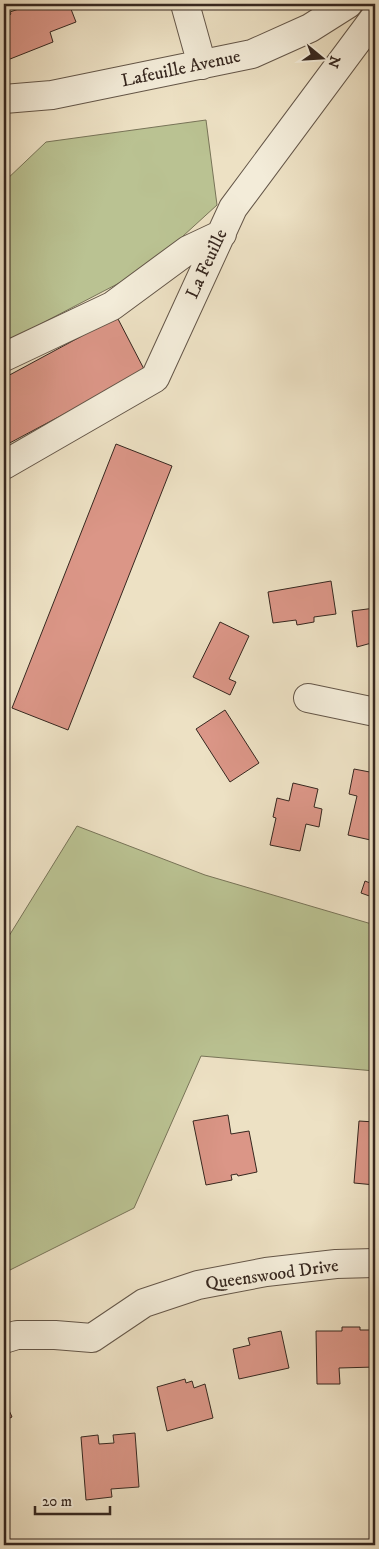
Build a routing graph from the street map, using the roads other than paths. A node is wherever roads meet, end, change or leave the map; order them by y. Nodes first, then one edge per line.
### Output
1 (186, 4) edge
2 (348, 4) edge
3 (375, 17) edge
4 (202, 65) junction
5 (4, 99) edge
6 (222, 234) junction
7 (4, 357) edge
8 (4, 466) edge
9 (308, 698) dead end
10 (375, 712) edge
11 (375, 1263) edge
12 (4, 1339) edge

1 - 4 street
2 - 4 street, Lafeuille Avenue
3 - 6 street, La Feuille
4 - 5 street, Lafeuille Avenue
6 - 7 street
6 - 8 street, La Feuille
9 - 10 street
11 - 12 street, Queenswood Drive

